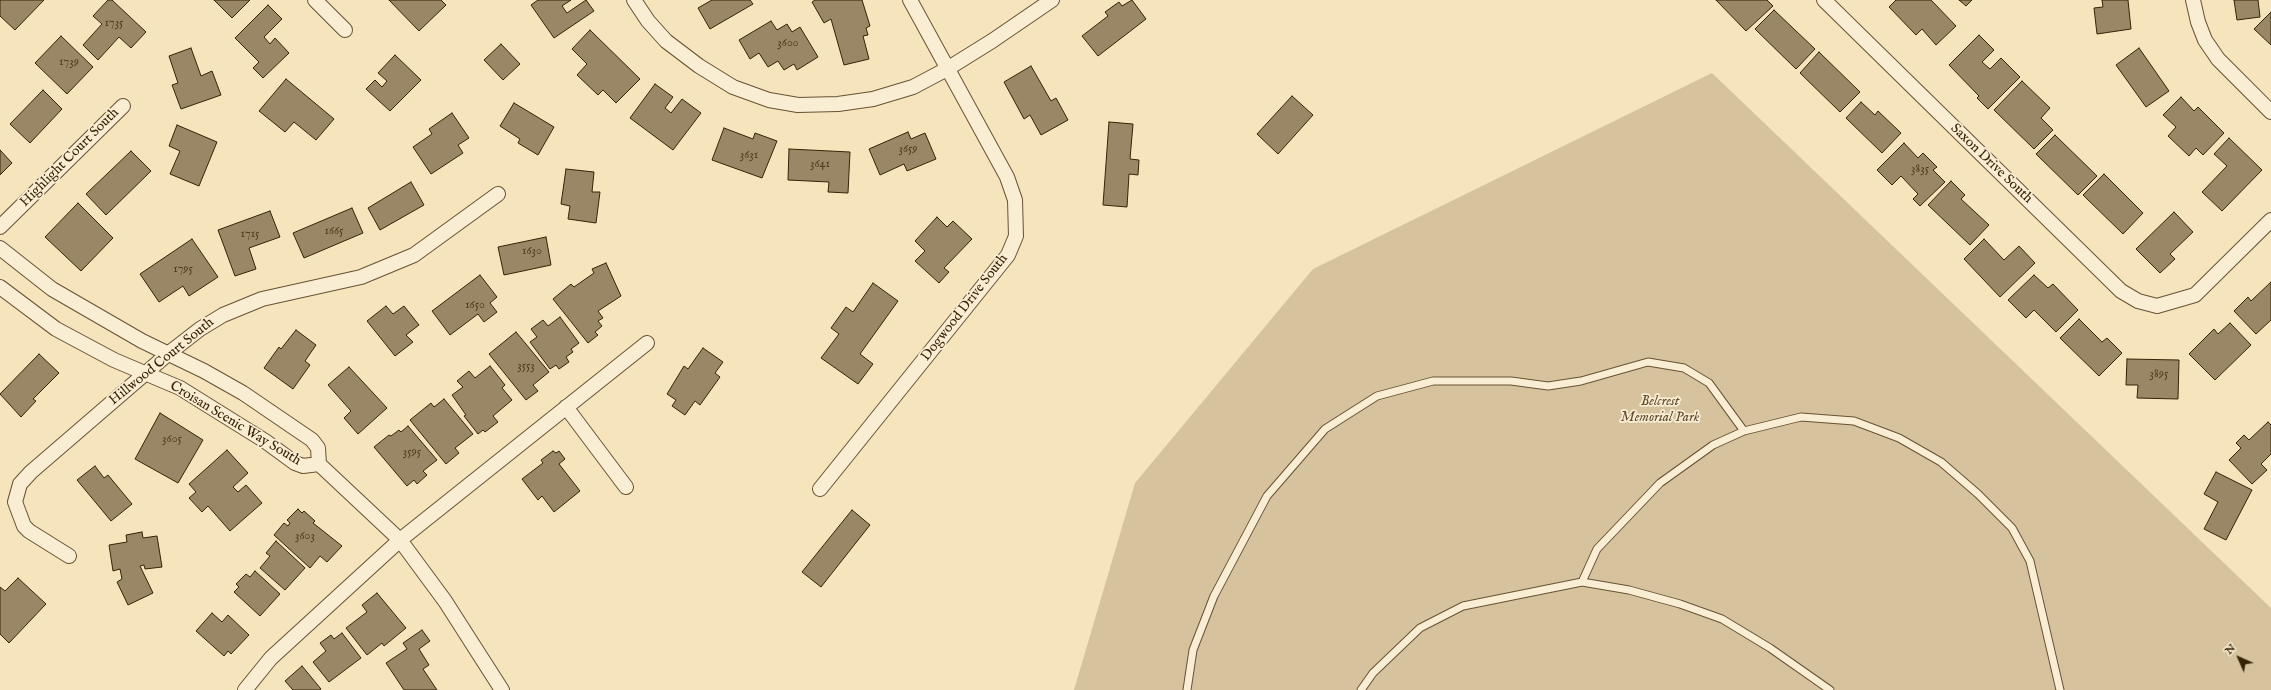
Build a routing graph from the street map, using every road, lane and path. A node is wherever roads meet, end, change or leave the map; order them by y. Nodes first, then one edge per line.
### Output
1 (315, 0) edge
2 (634, 0) edge
3 (910, 0) edge
4 (1052, 0) edge
5 (2193, 0) edge
6 (1833, 3) edge
7 (345, 30) dead end
8 (947, 69) junction
9 (123, 106) dead end
10 (2271, 112) edge
11 (498, 194) dead end
12 (2271, 220) edge
13 (0, 227) edge
14 (0, 248) edge
15 (0, 287) edge
16 (647, 343) dead end
17 (169, 354) junction
18 (145, 374) junction
19 (566, 407) junction
20 (1744, 431) junction
21 (319, 464) junction
22 (626, 487) dead end
23 (820, 489) dead end
24 (400, 540) junction
25 (69, 556) dead end
26 (1582, 582) junction
27 (245, 690) edge
28 (502, 690) edge
29 (1186, 690) edge
30 (1361, 690) edge
31 (1830, 690) edge
32 (2060, 690) edge

1 - 7 street
2 - 8 street
3 - 8 street, Dogwood Drive South
4 - 8 street
5 - 10 street
6 - 12 street, Saxon Drive South
8 - 23 street, Dogwood Drive South
9 - 13 street, Highlight Court South
11 - 17 street, Hillwood Court South
14 - 17 street, Croisan Scenic Way South
15 - 18 street, Croisan Scenic Way South
16 - 19 street
17 - 18 street, Hillwood Court South
17 - 21 street, Croisan Scenic Way South
18 - 21 street, Croisan Scenic Way South
18 - 25 street, Hillwood Court South
19 - 22 street
19 - 24 street
20 - 26 lane
20 - 29 lane
20 - 32 lane
21 - 24 street
24 - 27 street
24 - 28 street
26 - 30 lane
26 - 31 lane

